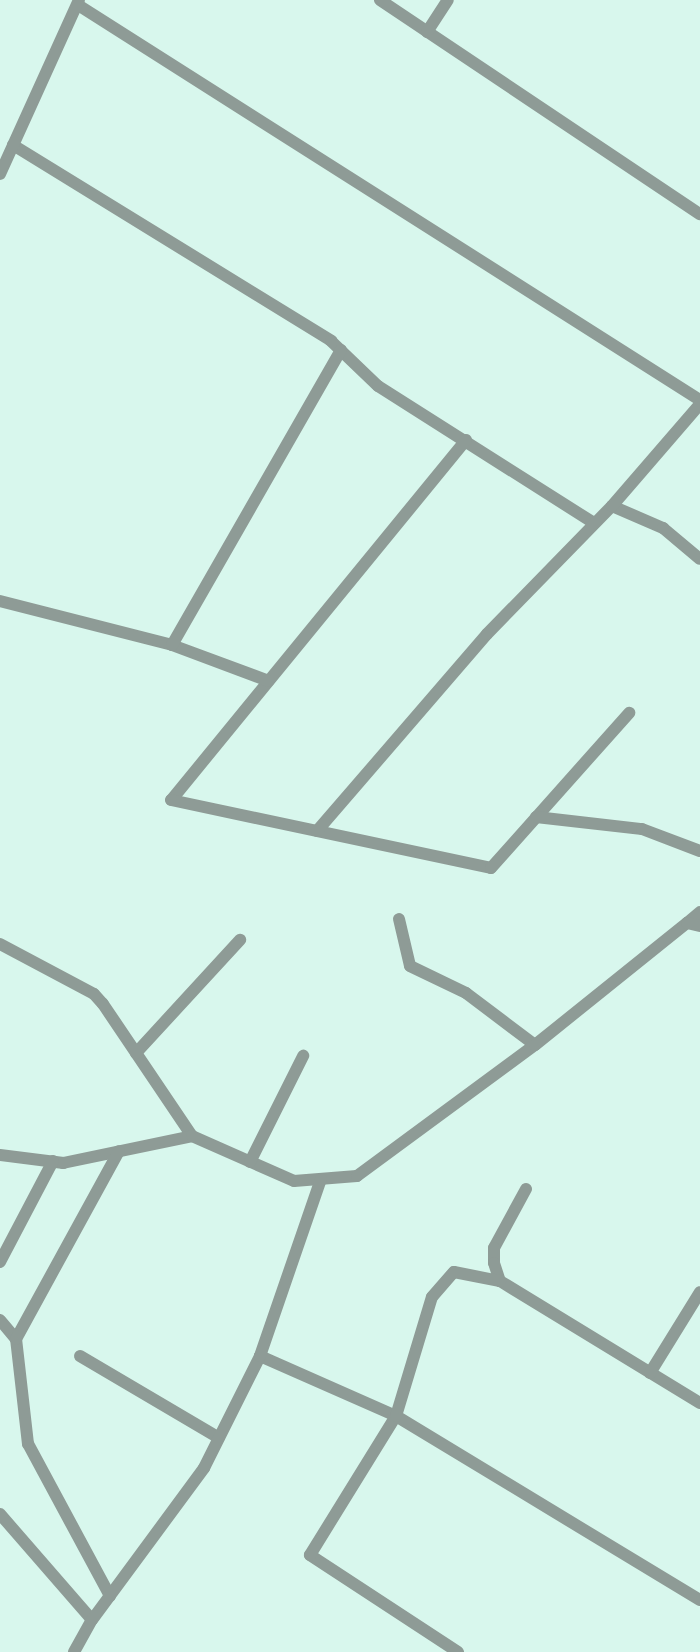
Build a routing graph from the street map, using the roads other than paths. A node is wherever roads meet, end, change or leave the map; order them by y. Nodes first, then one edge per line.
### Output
1 (380, 0) edge
2 (448, 0) edge
3 (78, 3) edge
4 (428, 32) junction
5 (14, 145) junction
6 (0, 174) edge
7 (700, 214) edge
8 (341, 350) junction
9 (700, 402) edge
10 (466, 440) junction
11 (612, 506) junction
12 (594, 522) junction
13 (700, 559) edge
14 (0, 601) edge
15 (172, 645) junction
16 (269, 681) junction
17 (629, 713) dead end
18 (536, 817) junction
19 (317, 831) junction
20 (700, 851) edge
21 (700, 912) edge
22 (399, 919) dead end
23 (687, 923) junction
24 (700, 926) edge
25 (240, 940) dead end
26 (0, 944) edge
27 (535, 1045) junction
28 (136, 1053) junction
29 (303, 1056) dead end
30 (192, 1136) junction
31 (119, 1151) junction
32 (0, 1155) edge
33 (52, 1161) junction
34 (250, 1162) junction
35 (321, 1179) junction
36 (526, 1189) dead end
37 (0, 1262) edge
38 (500, 1281) junction
39 (700, 1292) edge
40 (0, 1320) edge
41 (16, 1340) junction
42 (80, 1356) dead end
43 (260, 1356) junction
44 (650, 1373) junction
45 (700, 1402) edge
46 (396, 1416) junction
47 (219, 1438) junction
48 (0, 1514) edge
49 (110, 1596) junction
50 (700, 1600) edge
51 (92, 1620) junction
52 (74, 1652) edge
53 (458, 1652) edge

1 - 4 street
2 - 4 street
3 - 5 street
3 - 9 street
4 - 7 street
5 - 6 street
5 - 8 street
8 - 10 street
8 - 15 street
9 - 11 street
10 - 12 street
10 - 16 street
11 - 12 street
11 - 13 street
12 - 19 street
14 - 15 street
15 - 16 street
16 - 19 street
17 - 18 street
18 - 19 street
18 - 20 street
21 - 23 street
22 - 27 street
23 - 24 street
23 - 27 street
25 - 28 street
26 - 28 street
27 - 35 street
28 - 30 street
29 - 34 street
30 - 31 street
30 - 34 street
31 - 33 street
31 - 41 street
32 - 33 street
33 - 37 street
34 - 35 street
35 - 43 street
36 - 38 street
38 - 44 street
38 - 46 street
39 - 44 street
40 - 41 street
41 - 49 street
42 - 47 street
43 - 46 street
43 - 47 street
44 - 45 street
46 - 50 street
46 - 53 street
47 - 49 street
48 - 51 street
49 - 51 street
51 - 52 street

